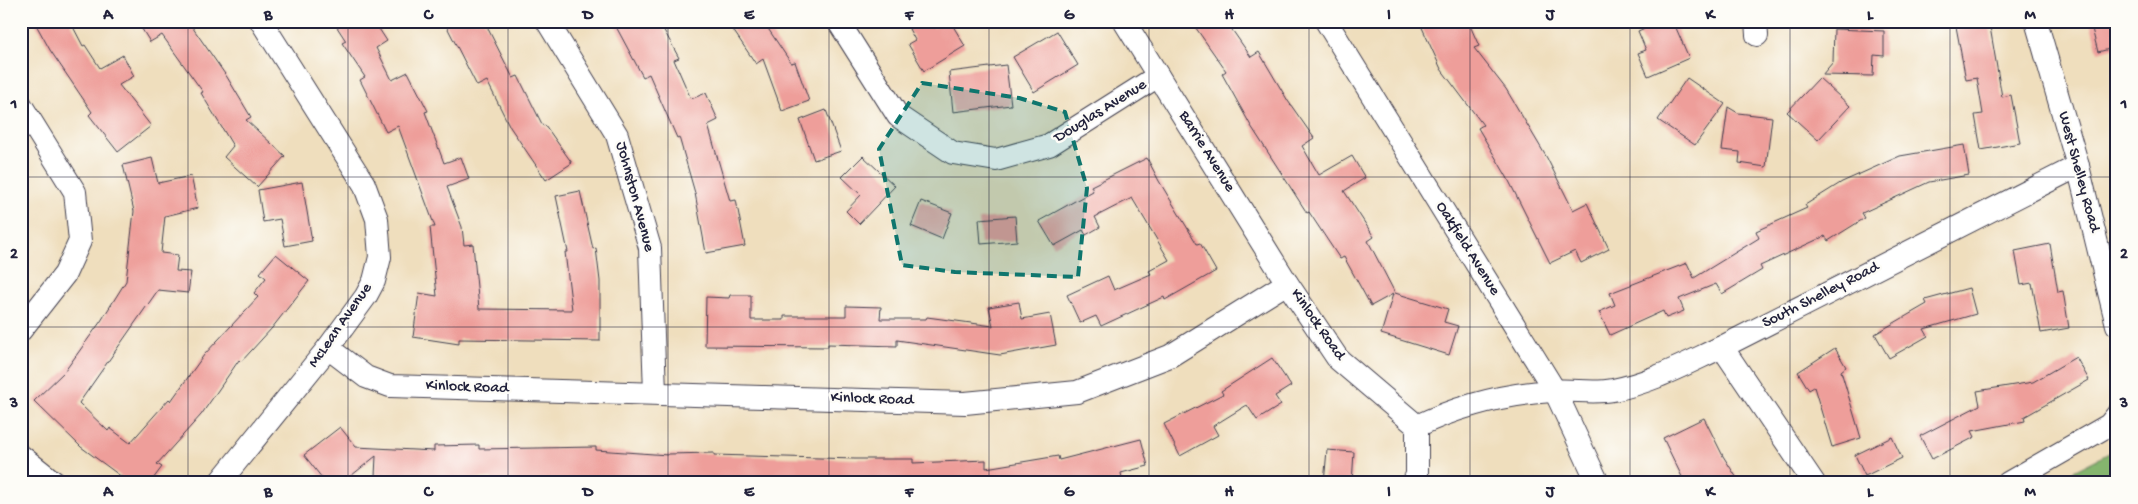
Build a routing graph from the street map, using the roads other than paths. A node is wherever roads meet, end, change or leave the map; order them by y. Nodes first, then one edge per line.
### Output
1 (261, 21) edge
2 (547, 21) edge
3 (838, 21) edge
4 (1124, 21) edge
5 (1326, 21) edge
6 (2036, 21) edge
7 (1158, 76) junction
8 (21, 105) edge
9 (2078, 166) junction
10 (1287, 283) junction
11 (2117, 325) edge
12 (21, 330) edge
13 (1722, 347) junction
14 (328, 348) junction
15 (1554, 391) junction
16 (655, 393) junction
17 (2117, 415) edge
18 (1417, 426) junction
19 (21, 456) edge
20 (55, 483) edge
21 (219, 483) edge
22 (1414, 483) edge
23 (1598, 483) edge
24 (1814, 483) edge
25 (2008, 483) edge

1 - 14 street, McLean Avenue
2 - 16 street, Johnston Avenue
3 - 7 street, Douglas Avenue
4 - 7 street, Barrie Avenue
5 - 15 street, Oakfield Avenue
6 - 9 street, West Shelley Road
7 - 10 street, Barrie Avenue
8 - 12 street
9 - 11 street, West Shelley Road
9 - 13 street, South Shelley Road
10 - 16 street, Kinlock Road
10 - 18 street, Kinlock Road
13 - 15 street, South Shelley Road
13 - 24 street
14 - 16 street, Kinlock Road
14 - 21 street, McLean Avenue
15 - 18 street
15 - 23 street, Oakfield Avenue
17 - 25 street
18 - 22 street
19 - 20 street

